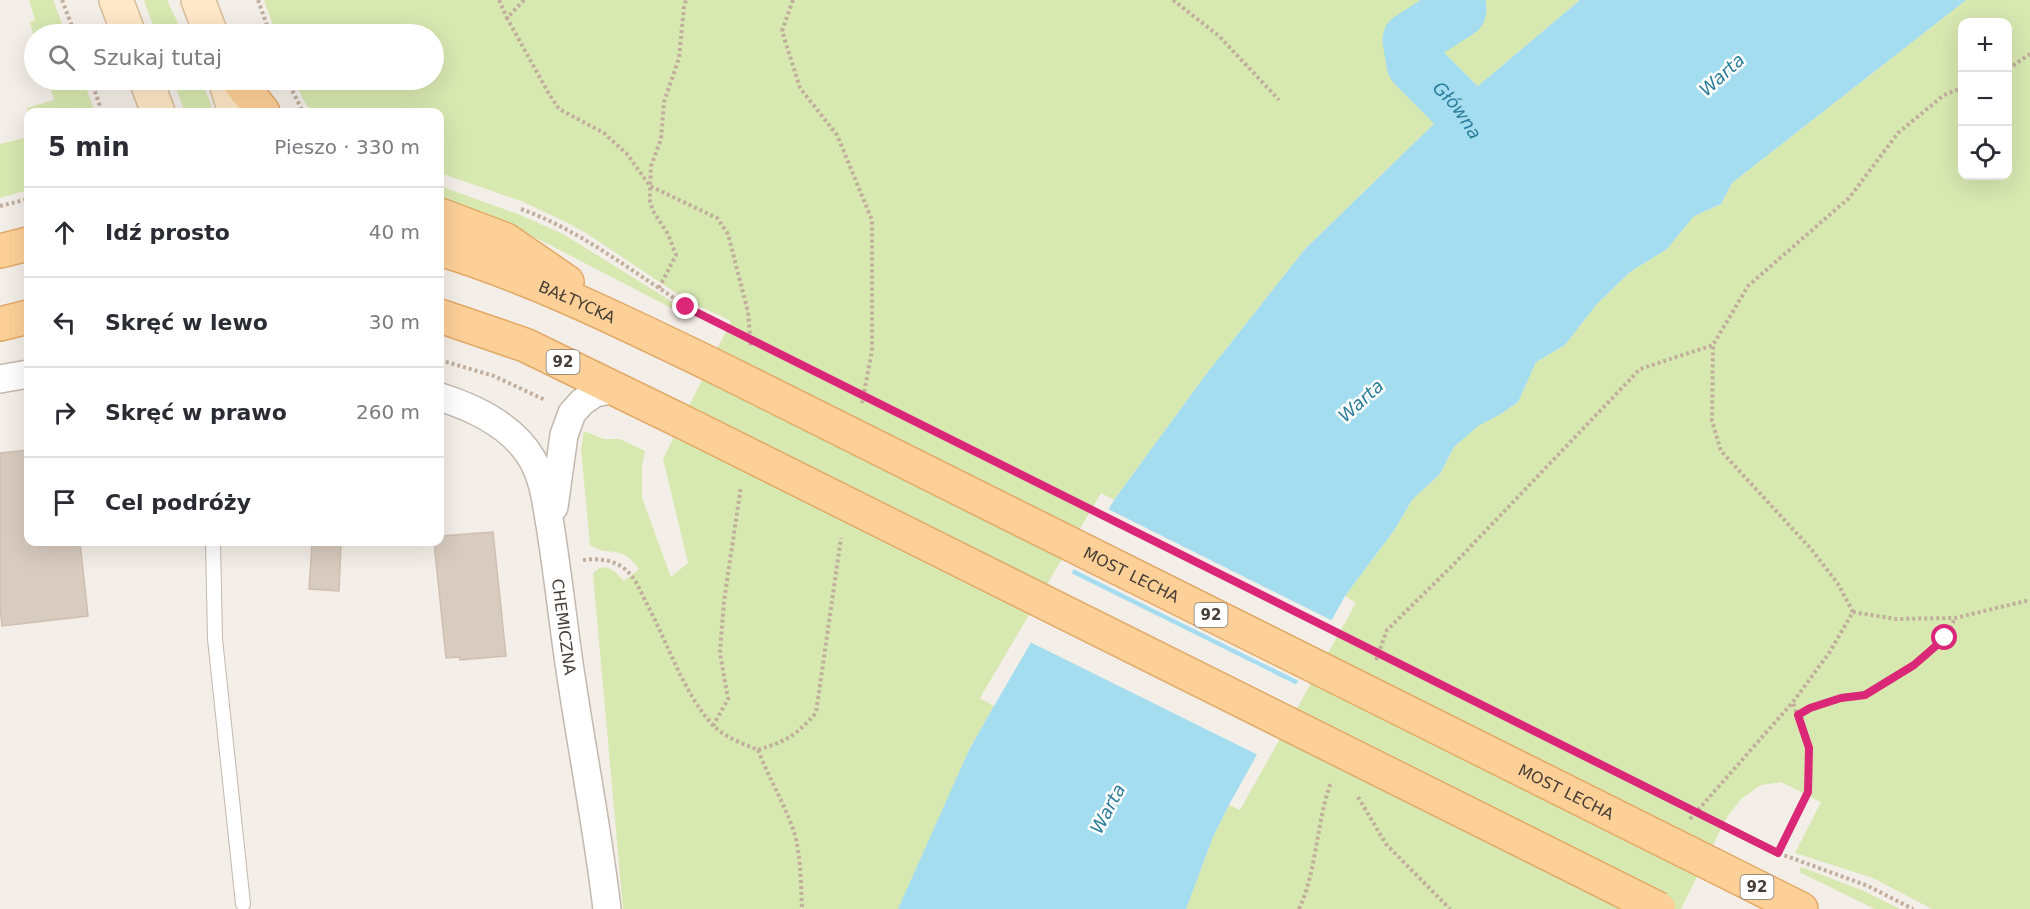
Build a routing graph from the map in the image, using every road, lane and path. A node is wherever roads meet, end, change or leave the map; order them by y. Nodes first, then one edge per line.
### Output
1 (62, 0) edge
2 (116, 0) edge
3 (198, 0) edge
4 (258, 0) edge
5 (499, 0) edge
6 (524, 0) edge
7 (686, 0) edge
8 (793, 0) edge
9 (1173, 0) edge
10 (507, 18) junction
11 (71, 24) edge
12 (125, 24) edge
13 (207, 24) edge
14 (266, 24) edge
15 (2030, 54) edge
16 (2012, 66) edge
17 (94, 90) edge
18 (142, 90) edge
19 (148, 90) edge
20 (228, 90) edge
21 (246, 90) edge
22 (292, 90) edge
23 (1958, 90) edge
24 (1279, 100) dead end
25 (101, 108) edge
26 (137, 108) edge
27 (156, 108) edge
28 (234, 108) edge
29 (260, 108) edge
30 (301, 108) edge
31 (650, 186) junction
32 (24, 200) edge
33 (0, 206) edge
34 (512, 206) dead end
35 (444, 217) edge
36 (24, 245) edge
37 (444, 250) edge
38 (0, 251) edge
39 (659, 288) junction
40 (444, 317) edge
41 (24, 318) edge
42 (0, 324) edge
43 (629, 324) junction
44 (1713, 345) junction
45 (710, 364) joint
46 (24, 375) edge
47 (0, 379) edge
48 (615, 389) junction
49 (444, 399) edge
50 (861, 407) dead end
51 (551, 529) junction
52 (842, 536) dead end
53 (213, 546) edge
54 (556, 562) junction
55 (2030, 600) edge
56 (1854, 612) junction
57 (1955, 618) junction
58 (1374, 663) dead end
59 (1793, 702) junction
60 (1798, 715) junction
61 (758, 750) junction
62 (1334, 773) dead end
63 (1356, 793) dead end
64 (1687, 823) dead end
65 (1778, 853) junction
66 (243, 904) dead end
67 (607, 909) edge
68 (802, 909) edge
69 (1299, 909) edge
70 (1450, 909) edge
71 (1659, 909) edge
72 (1802, 909) edge
73 (1914, 909) edge

1 - 11 path
2 - 12 main road
3 - 13 main road
4 - 14 path
5 - 10 path
6 - 10 path
7 - 31 path
8 - 50 path
9 - 24 path
10 - 31 path
15 - 16 path
17 - 25 path
18 - 26 main road
19 - 27 main road
20 - 28 main road
21 - 29 main road
22 - 30 path
23 - 44 path
31 - 39 path
32 - 33 path
34 - 39 path
35 - 43 main road
36 - 38 main road
37 - 43 main road, BAŁTYCKA / 92
39 - 65 path, bridge
40 - 48 main road, 92
41 - 42 main road
43 - 45 main road, BAŁTYCKA / 92
44 - 56 path
44 - 58 path
45 - 72 main road, MOST LECHA / 92, bridge
46 - 47 street
48 - 51 street
48 - 71 main road, 92, bridge
49 - 51 street, CHEMICZNA
51 - 54 street, CHEMICZNA
52 - 61 path
53 - 66 lane
54 - 61 path
54 - 67 street, CHEMICZNA
55 - 57 path
56 - 57 path
56 - 59 path
57 - 60 path
59 - 60 path
59 - 64 path
60 - 65 path
61 - 68 path
62 - 69 path
63 - 70 path
65 - 73 path

